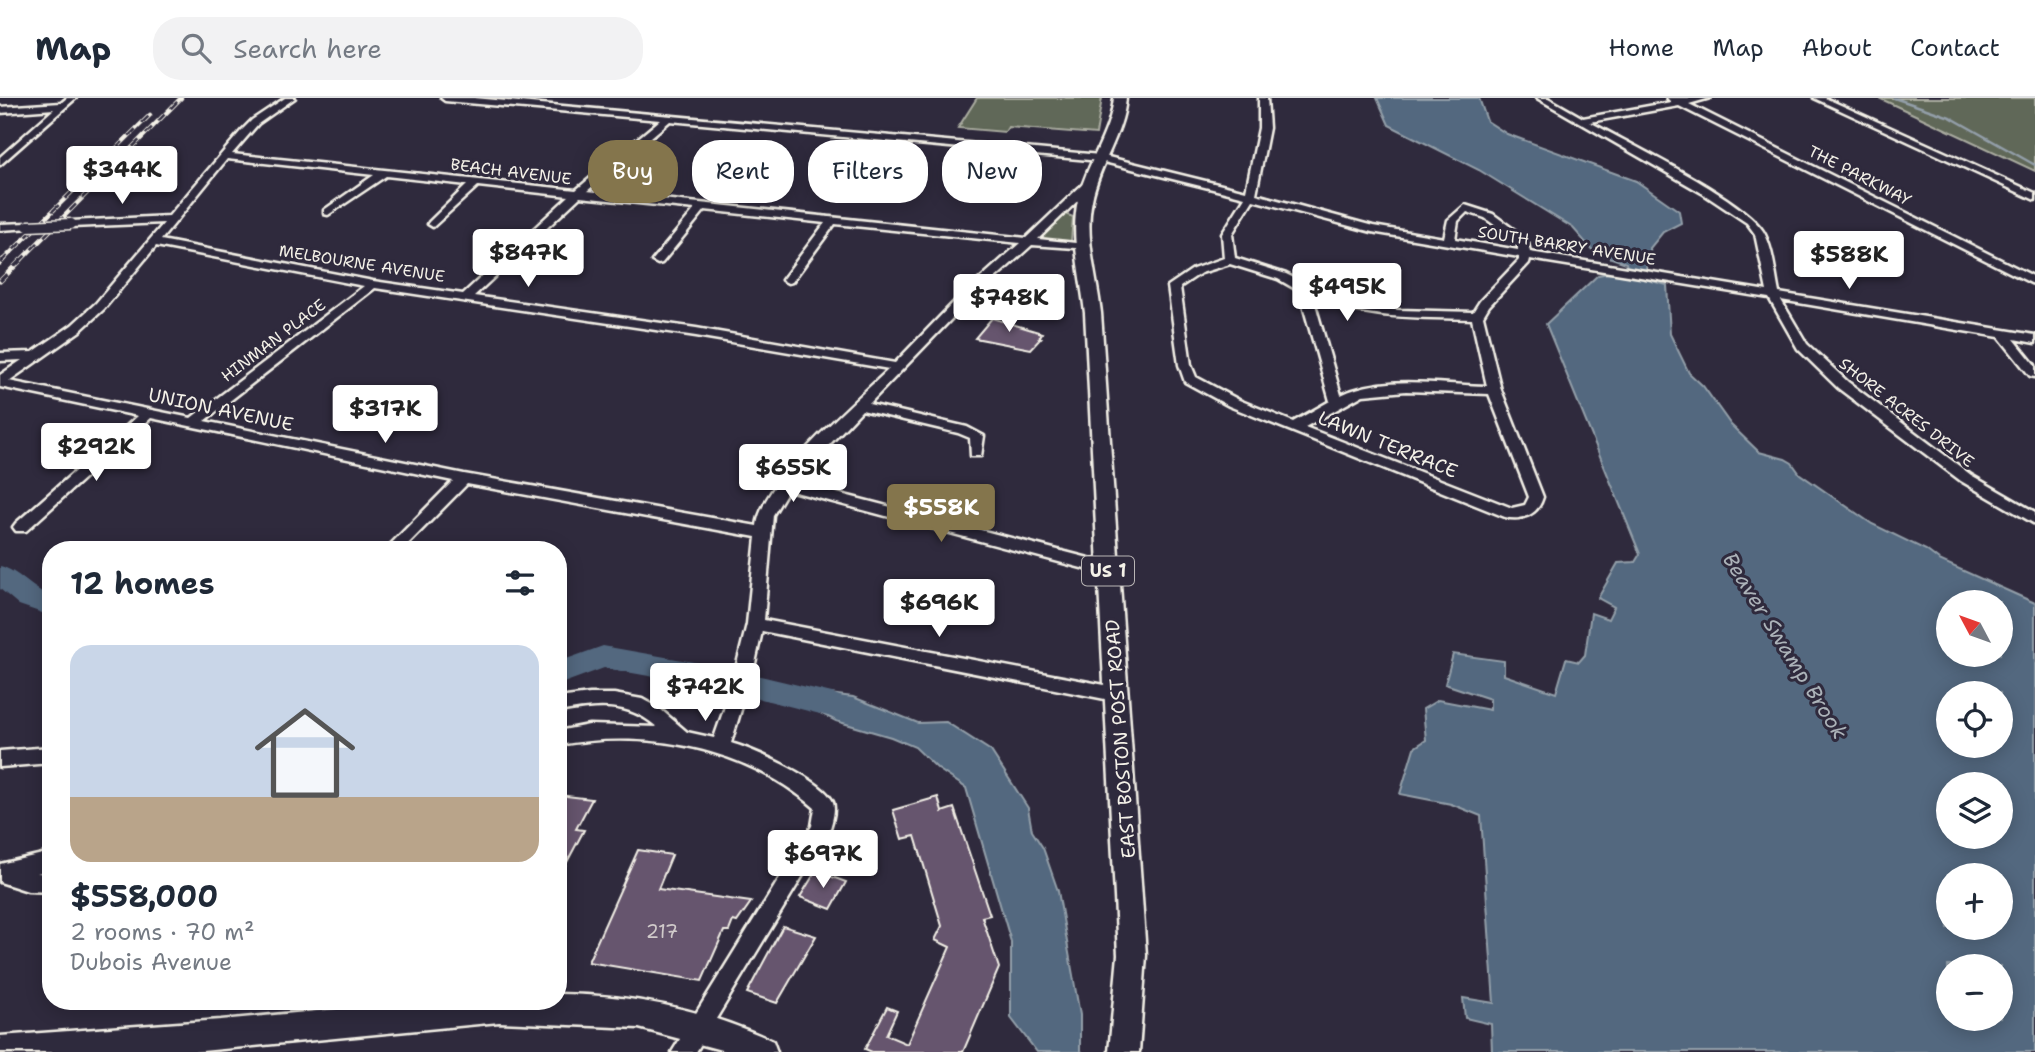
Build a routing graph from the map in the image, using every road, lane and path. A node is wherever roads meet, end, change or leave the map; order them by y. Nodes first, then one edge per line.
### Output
1 (72, 98) edge
2 (291, 98) edge
3 (445, 98) edge
4 (1120, 98) edge
5 (1263, 98) edge
6 (1541, 98) edge
7 (1706, 98) edge
8 (1818, 98) edge
9 (1683, 99) edge
10 (62, 106) junction
11 (0, 110) edge
12 (667, 119) junction
13 (1581, 121) junction
14 (225, 156) junction
15 (1100, 158) junction
16 (0, 162) edge
17 (385, 172) junction
18 (1848, 178) junction
19 (1834, 180) junction
20 (476, 182) junction
21 (1089, 184) junction
22 (1869, 188) junction
23 (1854, 190) junction
24 (578, 194) junction
25 (1250, 197) junction
26 (2035, 197) edge
27 (702, 207) junction
28 (328, 212) dead end
29 (173, 219) junction
30 (832, 221) junction
31 (433, 224) dead end
32 (0, 227) edge
33 (1028, 240) junction
34 (153, 242) junction
35 (1449, 243) junction
36 (1085, 247) junction
37 (1525, 255) junction
38 (1230, 260) junction
39 (658, 261) dead end
40 (2035, 270) edge
41 (788, 280) dead end
42 (2035, 281) edge
43 (373, 284) junction
44 (1305, 291) junction
45 (1774, 295) junction
46 (467, 296) junction
47 (1477, 316) junction
48 (2003, 334) junction
49 (2035, 339) edge
50 (35, 356) junction
51 (0, 358) edge
52 (898, 367) junction
53 (2035, 373) edge
54 (0, 382) edge
55 (1494, 390) junction
56 (1336, 400) junction
57 (858, 405) junction
58 (149, 413) junction
59 (193, 423) junction
60 (1292, 426) junction
61 (976, 453) dead end
62 (464, 479) junction
63 (784, 484) junction
64 (2035, 519) edge
65 (21, 527) dead end
66 (765, 533) junction
67 (401, 541) edge
68 (1108, 569) junction
69 (755, 624) junction
70 (745, 668) dead end
71 (1115, 694) junction
72 (567, 704) edge
73 (734, 704) dead end
74 (567, 735) edge
75 (680, 735) junction
76 (721, 746) junction
77 (42, 756) edge
78 (0, 759) edge
79 (42, 863) edge
80 (0, 873) edge
81 (42, 883) edge
82 (483, 1010) edge
83 (555, 1010) edge
84 (690, 1041) edge
85 (218, 1044) edge
86 (0, 1051) edge
87 (762, 1052) edge
88 (1124, 1052) edge

1 - 10 street
2 - 14 street
3 - 12 street, SOUTH BARRY AVENUE
4 - 15 main road, EAST BOSTON POST ROAD / US 1
5 - 25 street
6 - 13 street, SHORE ACRES DRIVE
7 - 9 street
8 - 26 street
9 - 13 street
9 - 18 street, THE PARKWAY
9 - 19 street, THE PARKWAY
10 - 11 street
10 - 16 street
12 - 15 street, SOUTH BARRY AVENUE
12 - 24 street
13 - 45 street, SHORE ACRES DRIVE
14 - 17 street, BEACH AVENUE
14 - 29 street
15 - 21 main road, EAST BOSTON POST ROAD / US 1
15 - 25 street, SOUTH BARRY AVENUE
17 - 20 street, BEACH AVENUE
17 - 28 street
18 - 19 street
18 - 22 street, THE PARKWAY
19 - 23 street, THE PARKWAY
20 - 24 street, BEACH AVENUE
20 - 31 street
21 - 33 street
21 - 36 main road, EAST BOSTON POST ROAD / US 1
22 - 23 street
22 - 40 street, THE PARKWAY
23 - 42 street, THE PARKWAY
24 - 27 street, BEACH AVENUE
24 - 46 street
25 - 35 street, SOUTH BARRY AVENUE
25 - 38 street
27 - 30 street, BEACH AVENUE
27 - 39 street
29 - 32 street, bridge
29 - 34 street
30 - 33 street, BEACH AVENUE
30 - 41 street
33 - 36 street, BEACH AVENUE
33 - 52 street
34 - 43 street, MELBOURNE AVENUE
34 - 50 street
35 - 37 street, SOUTH BARRY AVENUE
35 - 37 street
36 - 68 main road, EAST BOSTON POST ROAD / US 1
37 - 45 street, SOUTH BARRY AVENUE
37 - 47 street
38 - 44 street
38 - 60 street, LAWN TERRACE
43 - 46 street, MELBOURNE AVENUE
43 - 59 street, HINMAN PLACE
44 - 47 street
44 - 56 street
45 - 48 street, SOUTH BARRY AVENUE
45 - 64 street, SHORE ACRES DRIVE
46 - 52 street, MELBOURNE AVENUE
47 - 55 street, LAWN TERRACE
48 - 49 street, SOUTH BARRY AVENUE
48 - 53 street
50 - 51 street
50 - 54 street
52 - 57 street
54 - 58 street, UNION AVENUE
55 - 56 street
55 - 60 street, LAWN TERRACE
56 - 60 street
57 - 61 street
57 - 63 street
58 - 59 street, UNION AVENUE
58 - 65 street
59 - 62 street, UNION AVENUE
62 - 66 street, UNION AVENUE
62 - 67 street
63 - 66 street
63 - 68 street
66 - 69 street
68 - 71 main road, EAST BOSTON POST ROAD / US 1
69 - 70 street
69 - 71 street
71 - 88 main road, EAST BOSTON POST ROAD / US 1
72 - 75 street
73 - 76 street
74 - 75 street
75 - 76 street
76 - 84 street
77 - 78 street
79 - 80 street
80 - 81 street
82 - 85 main road
83 - 84 main road
84 - 87 main road
85 - 86 main road

